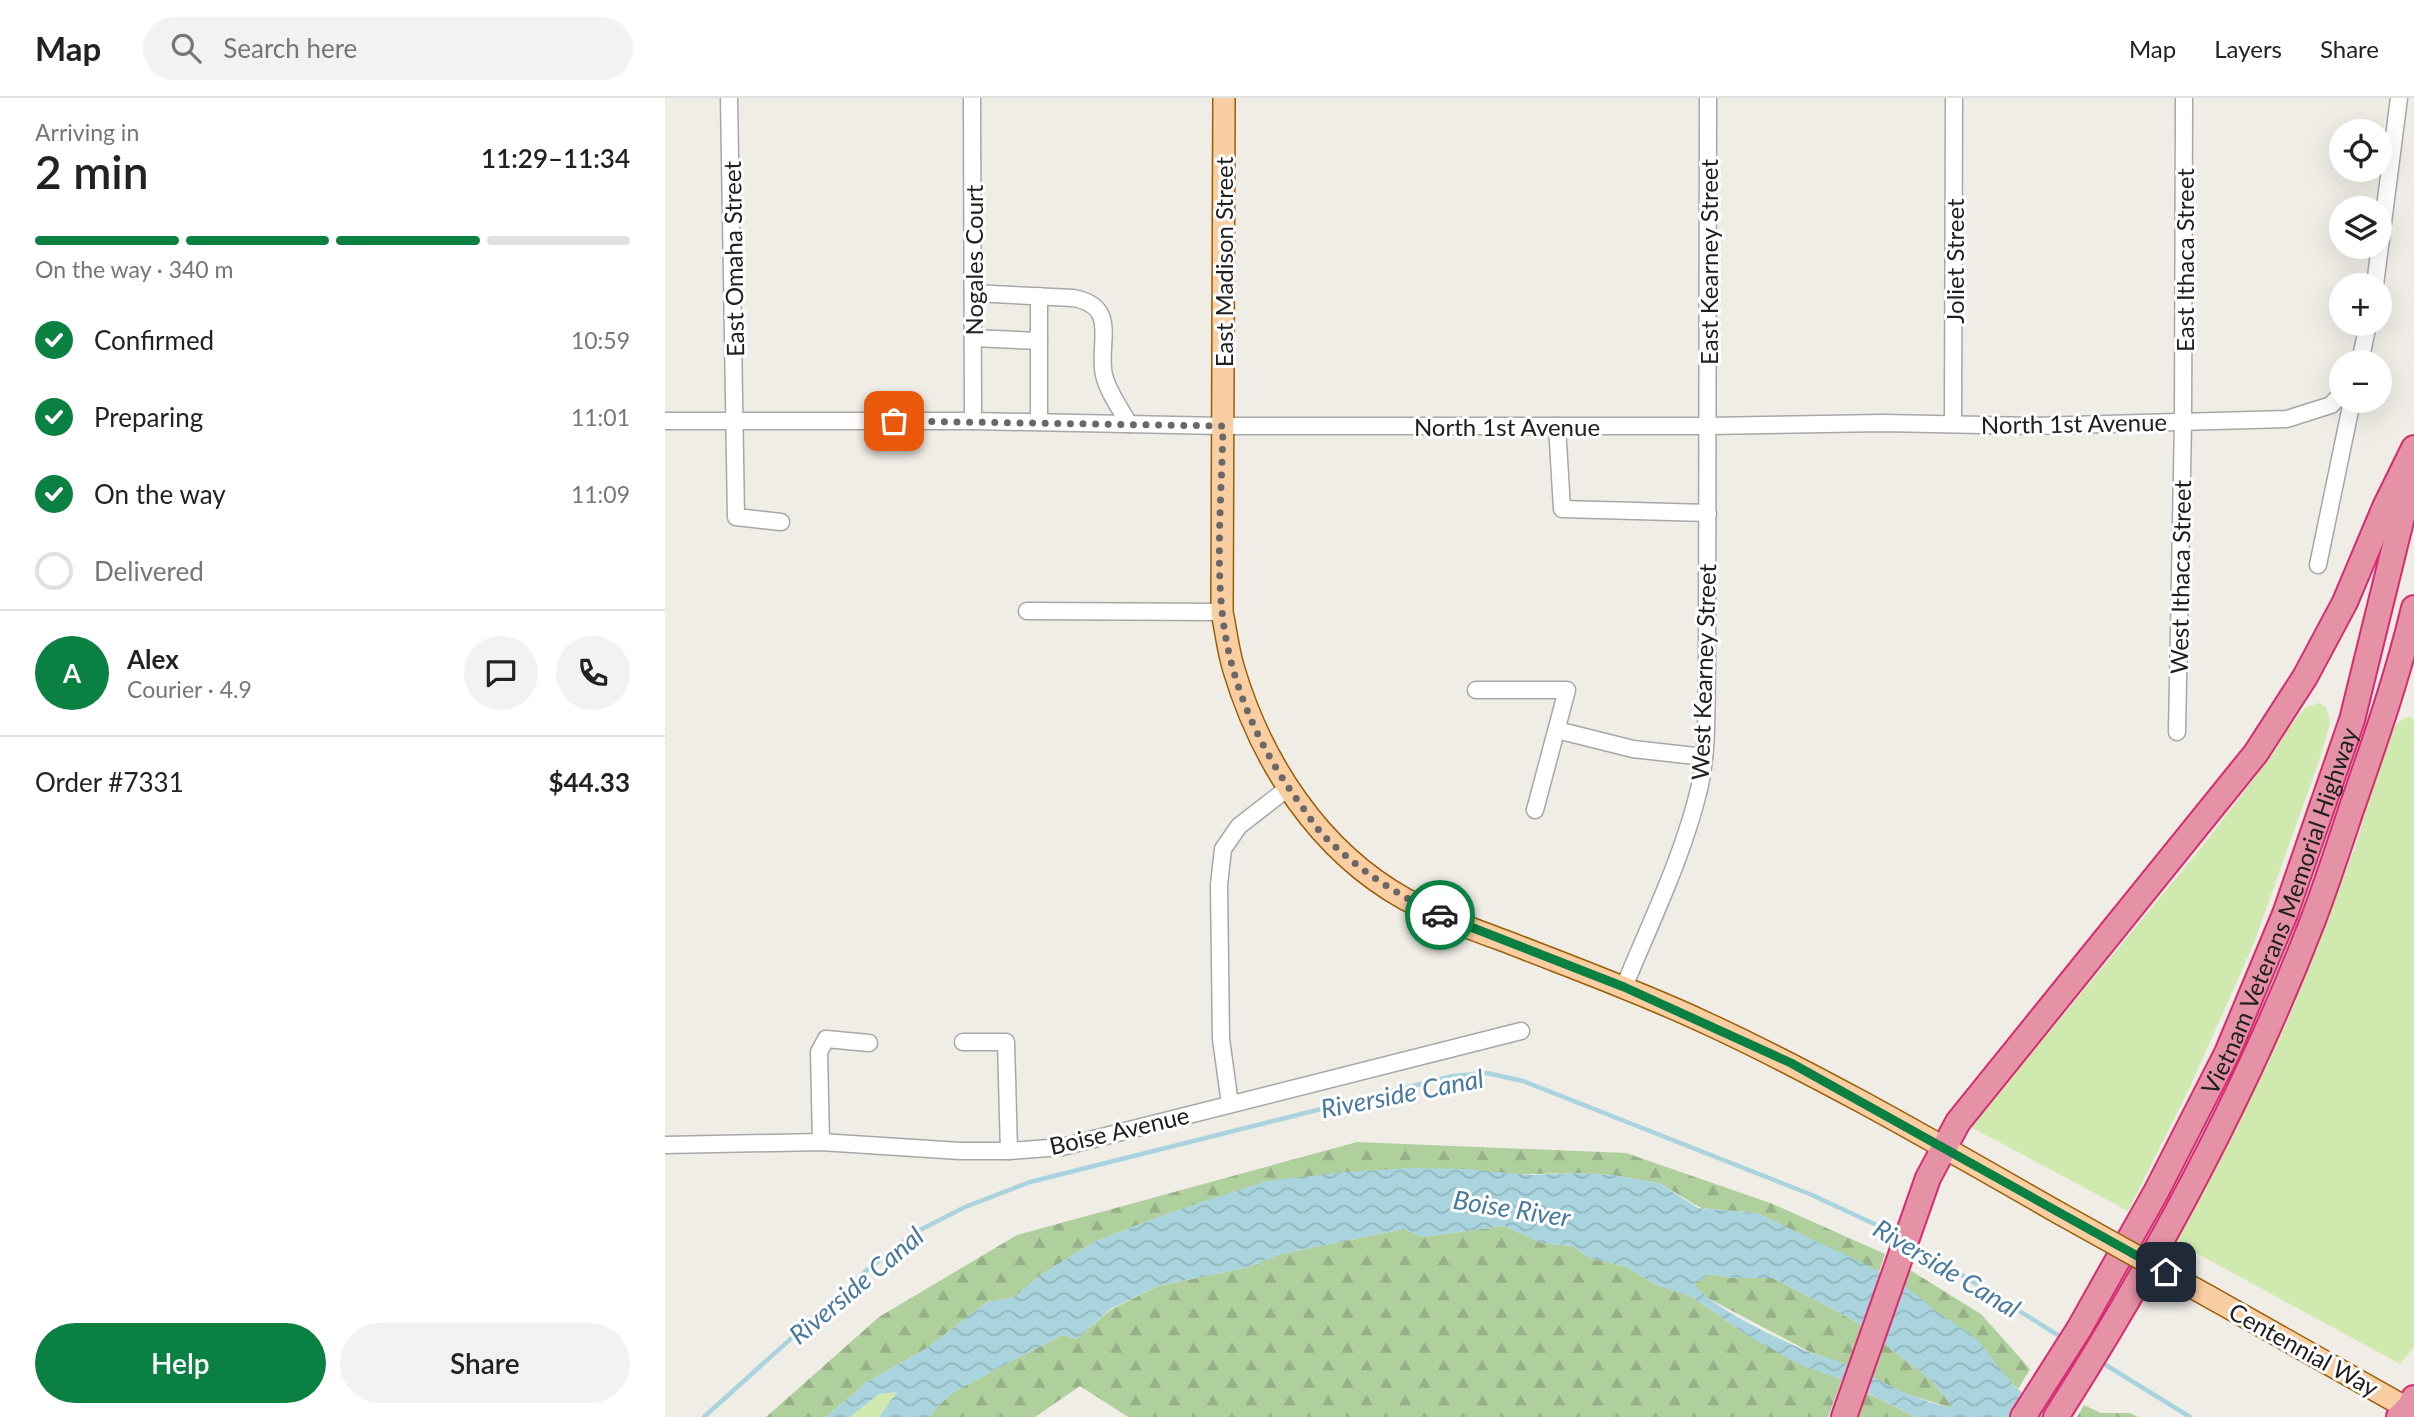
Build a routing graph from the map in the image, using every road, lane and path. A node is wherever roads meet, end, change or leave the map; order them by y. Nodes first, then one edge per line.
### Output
1 (729, 98) edge
2 (972, 98) edge
3 (1224, 98) edge
4 (1708, 98) edge
5 (1954, 98) edge
6 (2184, 98) edge
7 (2399, 98) edge
8 (2377, 273) edge
9 (973, 293) junction
10 (1039, 296) junction
11 (973, 338) junction
12 (1039, 341) junction
13 (2329, 406) edge
14 (2350, 413) edge
15 (665, 421) edge
16 (736, 421) junction
17 (974, 421) junction
18 (1039, 422) junction
19 (2183, 422) junction
20 (1129, 424) junction
21 (1954, 424) junction
22 (1223, 426) junction
23 (1557, 426) junction
24 (1708, 426) junction
25 (2414, 448) edge
26 (2414, 467) edge
27 (1708, 513) junction
28 (781, 522) dead end
29 (2318, 565) dead end
30 (2414, 608) edge
31 (1027, 611) dead end
32 (1222, 612) junction
33 (1476, 690) dead end
34 (1557, 730) junction
35 (2177, 732) dead end
36 (1703, 757) junction
37 (1288, 788) junction
38 (1535, 810) dead end
39 (1624, 987) junction
40 (1521, 1031) dead end
41 (963, 1042) dead end
42 (869, 1043) dead end
43 (1230, 1104) junction
44 (821, 1142) junction
45 (665, 1145) edge
46 (1943, 1147) junction
47 (1009, 1151) junction
48 (2410, 1408) edge
49 (1844, 1417) edge
50 (2023, 1417) edge
51 (2056, 1417) edge

1 - 16 street, East Omaha Street
2 - 9 street, Nogales Court
3 - 22 main road, East Madison Street
4 - 24 street, East Kearney Street
5 - 21 street, Joliet Street
6 - 19 street, East Ithaca Street
7 - 8 street
9 - 10 street
9 - 11 street, Nogales Court
10 - 12 street
10 - 20 street
11 - 12 street
11 - 17 street, Nogales Court
12 - 18 street
13 - 19 street, North 1st Avenue
14 - 29 street
15 - 16 street, North 1st Avenue
16 - 17 street, North 1st Avenue
16 - 28 street, East Omaha Street
17 - 18 street, North 1st Avenue
18 - 20 street, North 1st Avenue
19 - 21 street, North 1st Avenue
19 - 35 street, West Ithaca Street
20 - 22 street, North 1st Avenue
21 - 24 street, North 1st Avenue
22 - 23 street, North 1st Avenue
22 - 32 main road, East Madison Street
23 - 24 street, North 1st Avenue
23 - 27 street
24 - 27 street, West Kearney Street
25 - 46 highway
26 - 50 highway, Vietnam Veterans Memorial Highway
27 - 36 street, West Kearney Street
30 - 51 highway
31 - 32 street
32 - 37 main road, Centennial Way
33 - 34 street
34 - 36 street
34 - 38 street
36 - 39 street, West Kearney Street
37 - 39 main road, Centennial Way
37 - 43 street
39 - 46 main road, Centennial Way
40 - 43 street, Boise Avenue
41 - 47 street
42 - 44 street
43 - 47 street, Boise Avenue
44 - 45 street, Boise Avenue
44 - 47 street, Boise Avenue
46 - 48 main road, Centennial Way, bridge
46 - 49 highway

